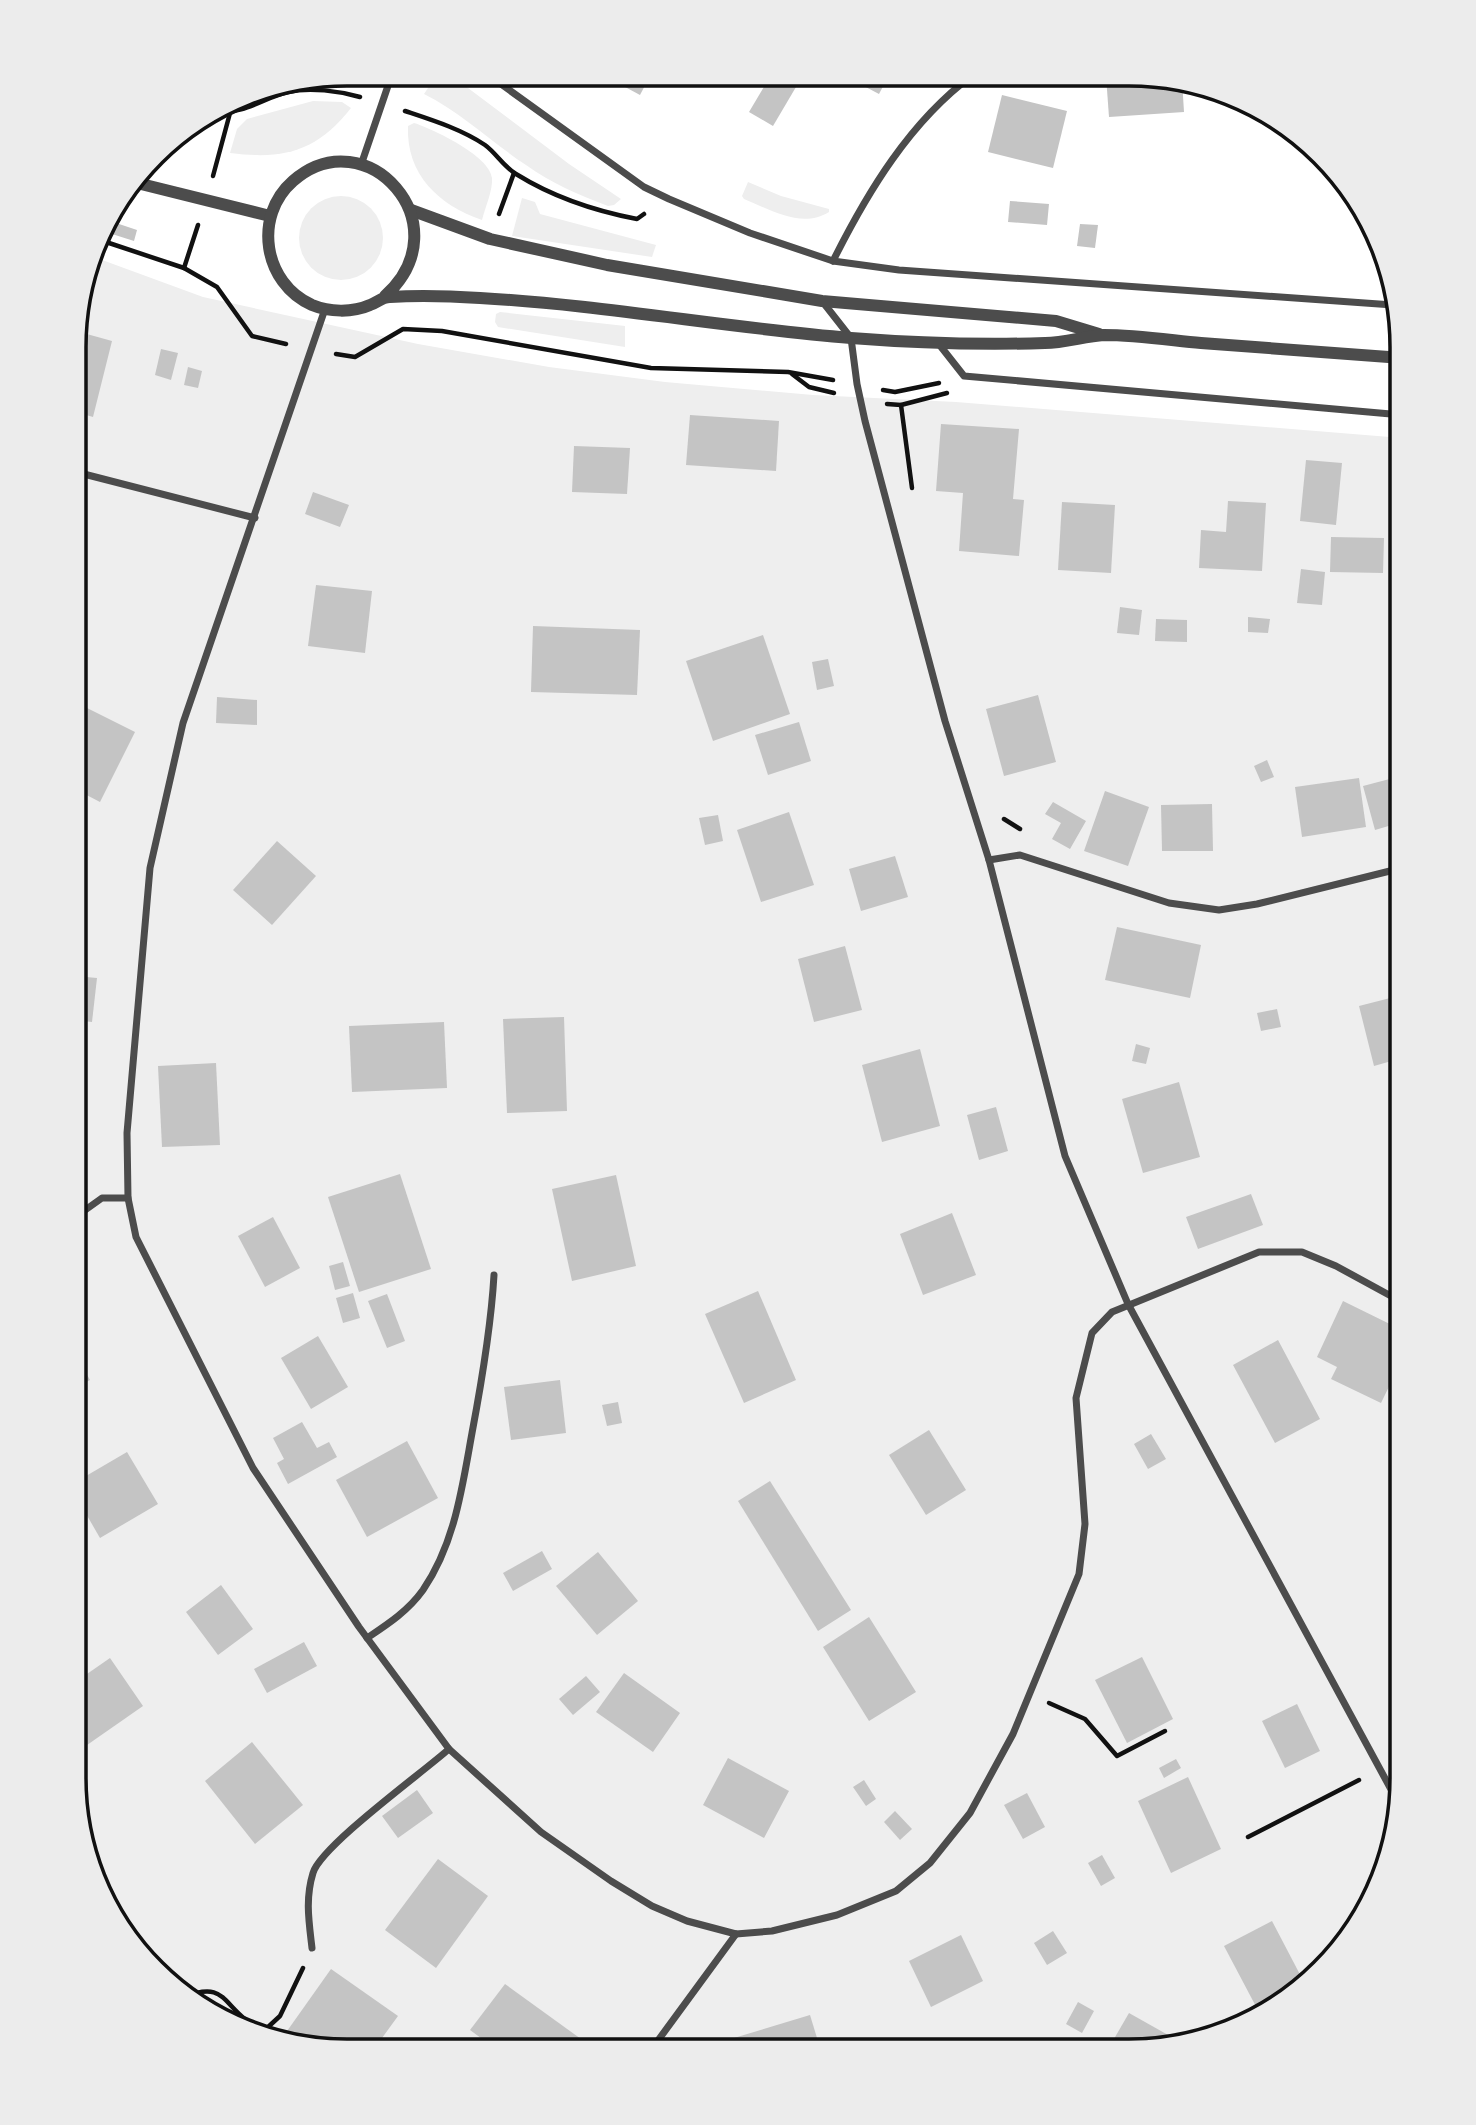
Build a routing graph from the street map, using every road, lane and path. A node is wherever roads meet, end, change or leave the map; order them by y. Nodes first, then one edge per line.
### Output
1 (387, 86) edge
2 (504, 86) edge
3 (962, 86) edge
4 (292, 92) edge
5 (284, 94) edge
6 (381, 103) junction
7 (235, 111) edge
8 (361, 165) junction
9 (143, 184) edge
10 (669, 199) junction
11 (411, 210) junction
12 (270, 216) junction
13 (108, 243) edge
14 (833, 261) junction
15 (217, 287) dead end
16 (385, 296) junction
17 (821, 301) junction
18 (1386, 304) edge
19 (325, 309) junction
20 (442, 331) dead end
21 (1103, 335) junction
22 (851, 338) junction
23 (937, 341) junction
24 (1390, 357) edge
25 (964, 376) junction
26 (857, 384) junction
27 (901, 405) dead end
28 (1390, 414) edge
29 (86, 475) edge
30 (912, 492) dead end
31 (255, 518) junction
32 (999, 812) dead end
33 (1025, 832) dead end
34 (989, 860) junction
35 (1390, 871) edge
36 (128, 1198) junction
37 (86, 1209) edge
38 (494, 1275) dead end
39 (1390, 1295) edge
40 (1128, 1304) junction
41 (367, 1638) junction
42 (1029, 1694) junction
43 (1165, 1731) dead end
44 (449, 1749) junction
45 (1380, 1770) junction
46 (1390, 1788) edge
47 (1248, 1837) dead end
48 (736, 1934) junction
49 (312, 1948) joint
50 (198, 1992) edge
51 (244, 2018) edge
52 (268, 2027) edge
53 (659, 2039) edge

1 - 6 street
2 - 10 street
3 - 14 street
4 - 6 path
5 - 7 path
6 - 8 street
6 - 10 path
8 - 11 street
8 - 12 street
9 - 12 street
10 - 14 street
11 - 16 street
11 - 17 street
12 - 19 street
13 - 15 path
14 - 18 street
16 - 19 street
16 - 22 street
17 - 21 street
17 - 22 street
19 - 31 street
20 - 26 path
21 - 23 street
21 - 24 street
22 - 23 street
22 - 26 street
23 - 25 street
25 - 26 path
25 - 28 street
26 - 34 street
27 - 30 path
29 - 31 street
31 - 36 street
32 - 33 path
34 - 35 street
34 - 40 street
36 - 37 street
36 - 41 street
38 - 41 street
39 - 40 street
40 - 42 street
40 - 45 street
41 - 44 street
42 - 43 path
42 - 48 street
44 - 48 street
44 - 49 street
45 - 46 street
45 - 47 path
48 - 53 street
49 - 52 path
50 - 51 path

